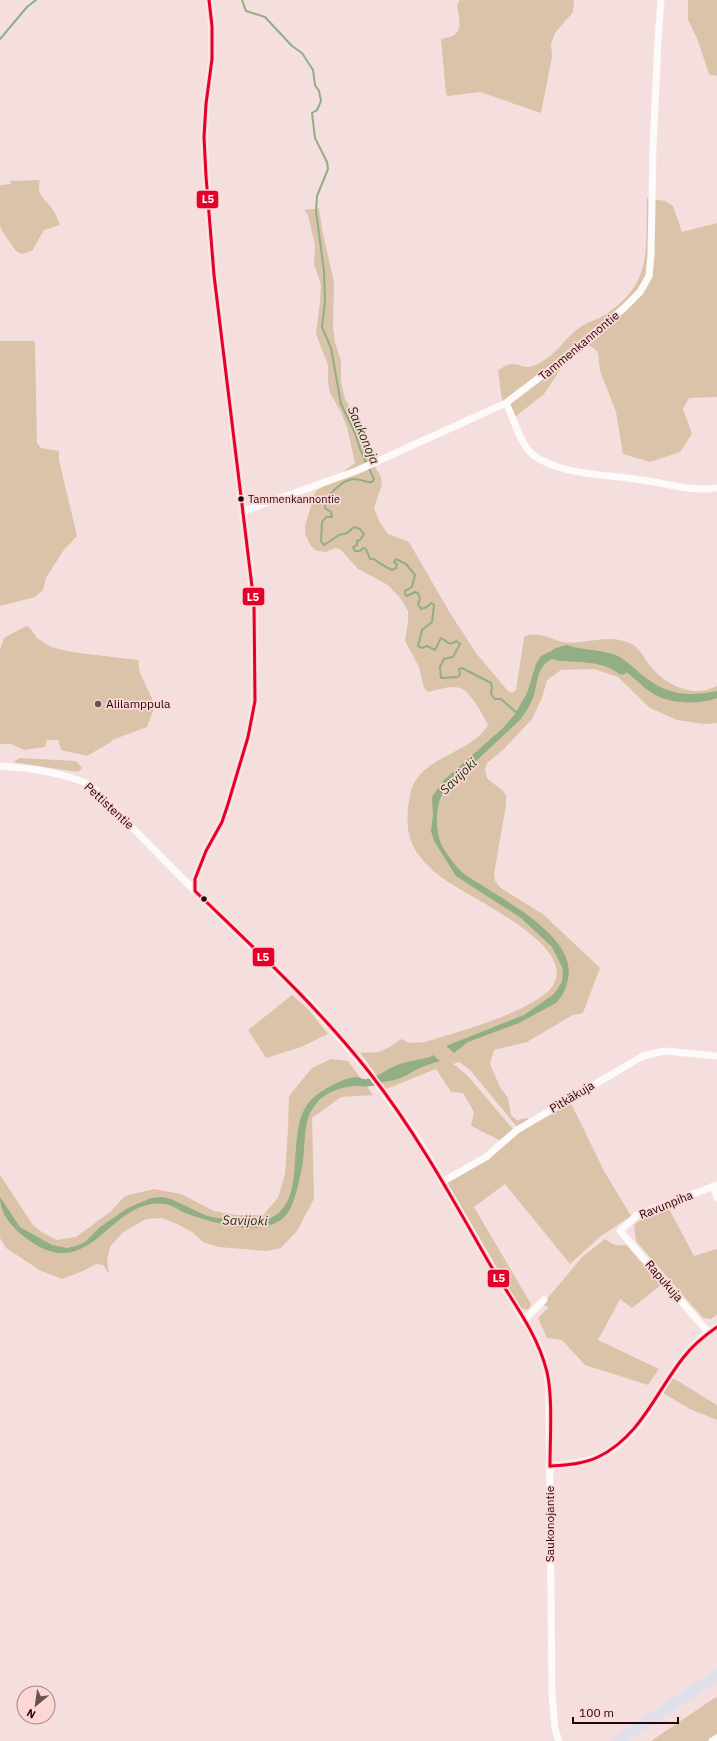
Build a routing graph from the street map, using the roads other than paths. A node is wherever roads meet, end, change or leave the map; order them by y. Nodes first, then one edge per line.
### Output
1 (209, 0) edge
2 (661, 0) edge
3 (506, 403) junction
4 (717, 488) edge
5 (244, 511) junction
6 (0, 766) edge
7 (194, 891) junction
8 (717, 1056) edge
9 (442, 1182) junction
10 (715, 1186) edge
11 (717, 1198) edge
12 (620, 1231) joint
13 (544, 1300) dead end
14 (524, 1320) junction
15 (717, 1327) edge
16 (708, 1332) junction
17 (550, 1466) junction
18 (717, 1674) edge
19 (717, 1738) edge
20 (559, 1741) edge
21 (618, 1741) edge
22 (712, 1741) edge

1 - 5 street
2 - 3 street, Tammenkannontie
3 - 4 street
3 - 5 street, Tammenkannontie
5 - 7 street
6 - 7 street, Pettistentie
7 - 9 street, Saukonojantie
8 - 9 street, Pitkäkuja
9 - 14 street, Saukonojantie
10 - 11 street
10 - 12 street, Ravunpiha
12 - 16 street, Rapukuja
13 - 14 street
14 - 17 street, Saukonojantie
15 - 16 street
16 - 17 street
17 - 20 street, Saukonojantie
18 - 21 highway
19 - 22 street

